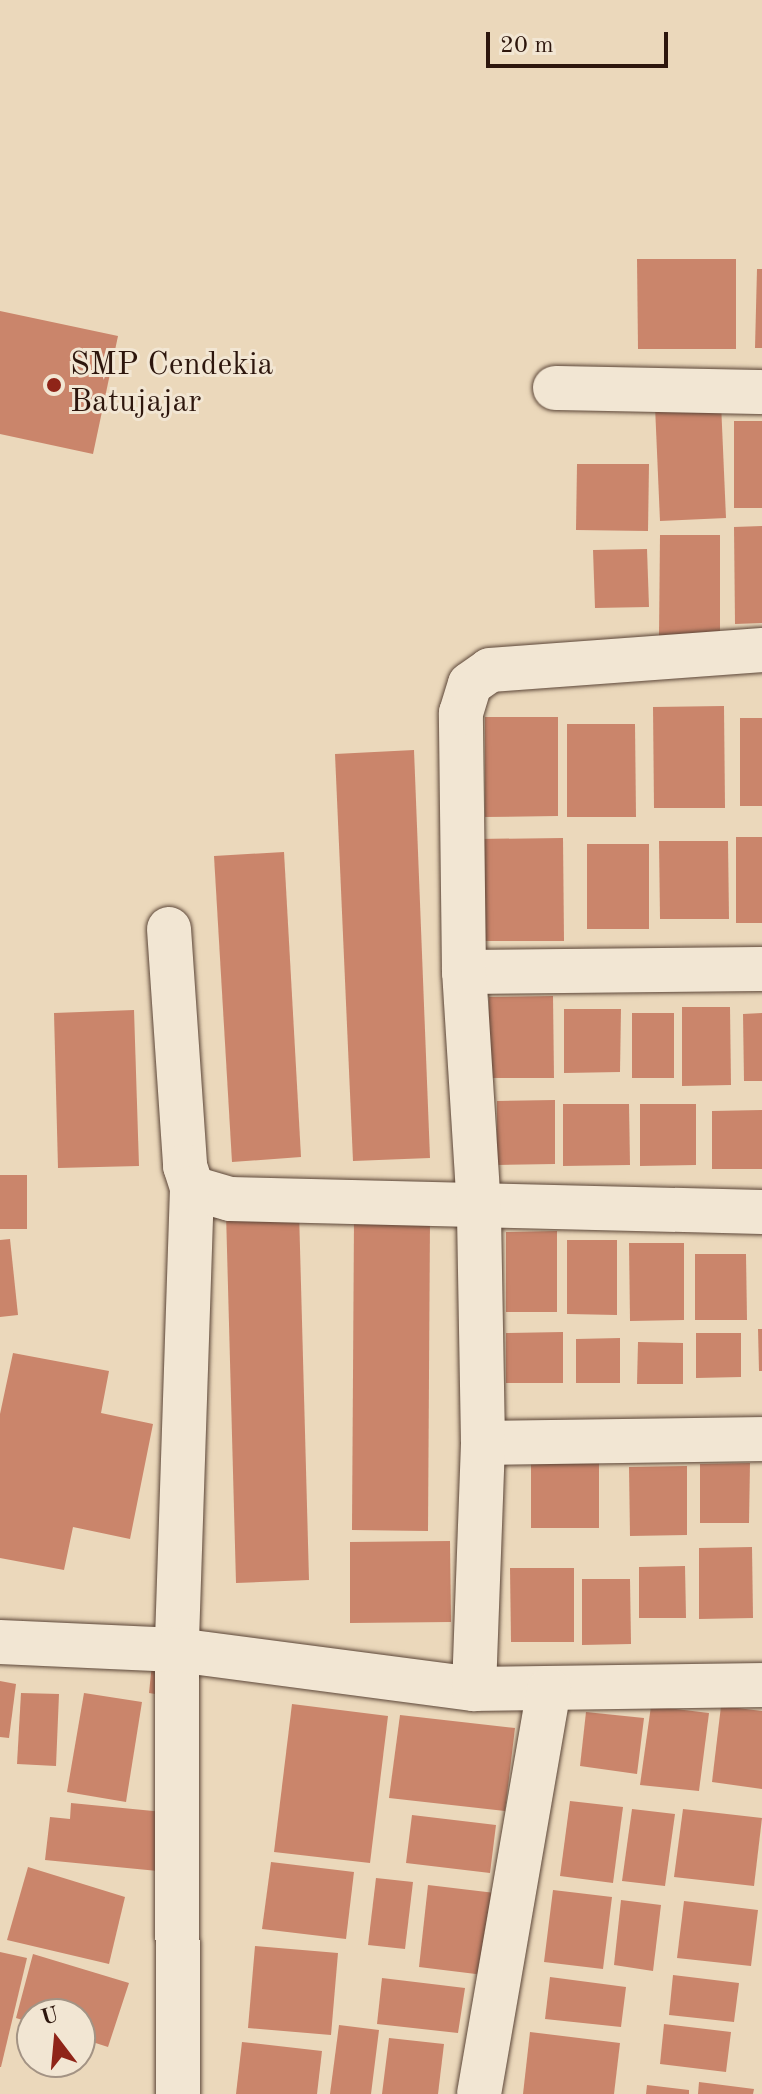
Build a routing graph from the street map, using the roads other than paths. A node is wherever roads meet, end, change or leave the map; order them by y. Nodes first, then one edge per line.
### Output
1 (555, 388) dead end
2 (762, 392) edge
3 (762, 650) edge
4 (169, 929) dead end
5 (762, 969) edge
6 (464, 972) junction
7 (192, 1188) junction
8 (479, 1209) junction
9 (762, 1212) edge
10 (762, 1439) edge
11 (483, 1443) junction
12 (0, 1642) edge
13 (177, 1650) junction
14 (762, 1685) edge
15 (474, 1689) junction
16 (549, 1690) junction
17 (178, 2094) edge
18 (479, 2094) edge

1 - 2 street
3 - 6 street
4 - 7 street
5 - 6 street
6 - 8 street
7 - 8 street
7 - 13 street
8 - 9 street
8 - 11 street
10 - 11 street
11 - 15 street
12 - 13 street
13 - 15 street
13 - 17 street
14 - 16 street
15 - 16 street
16 - 18 street

